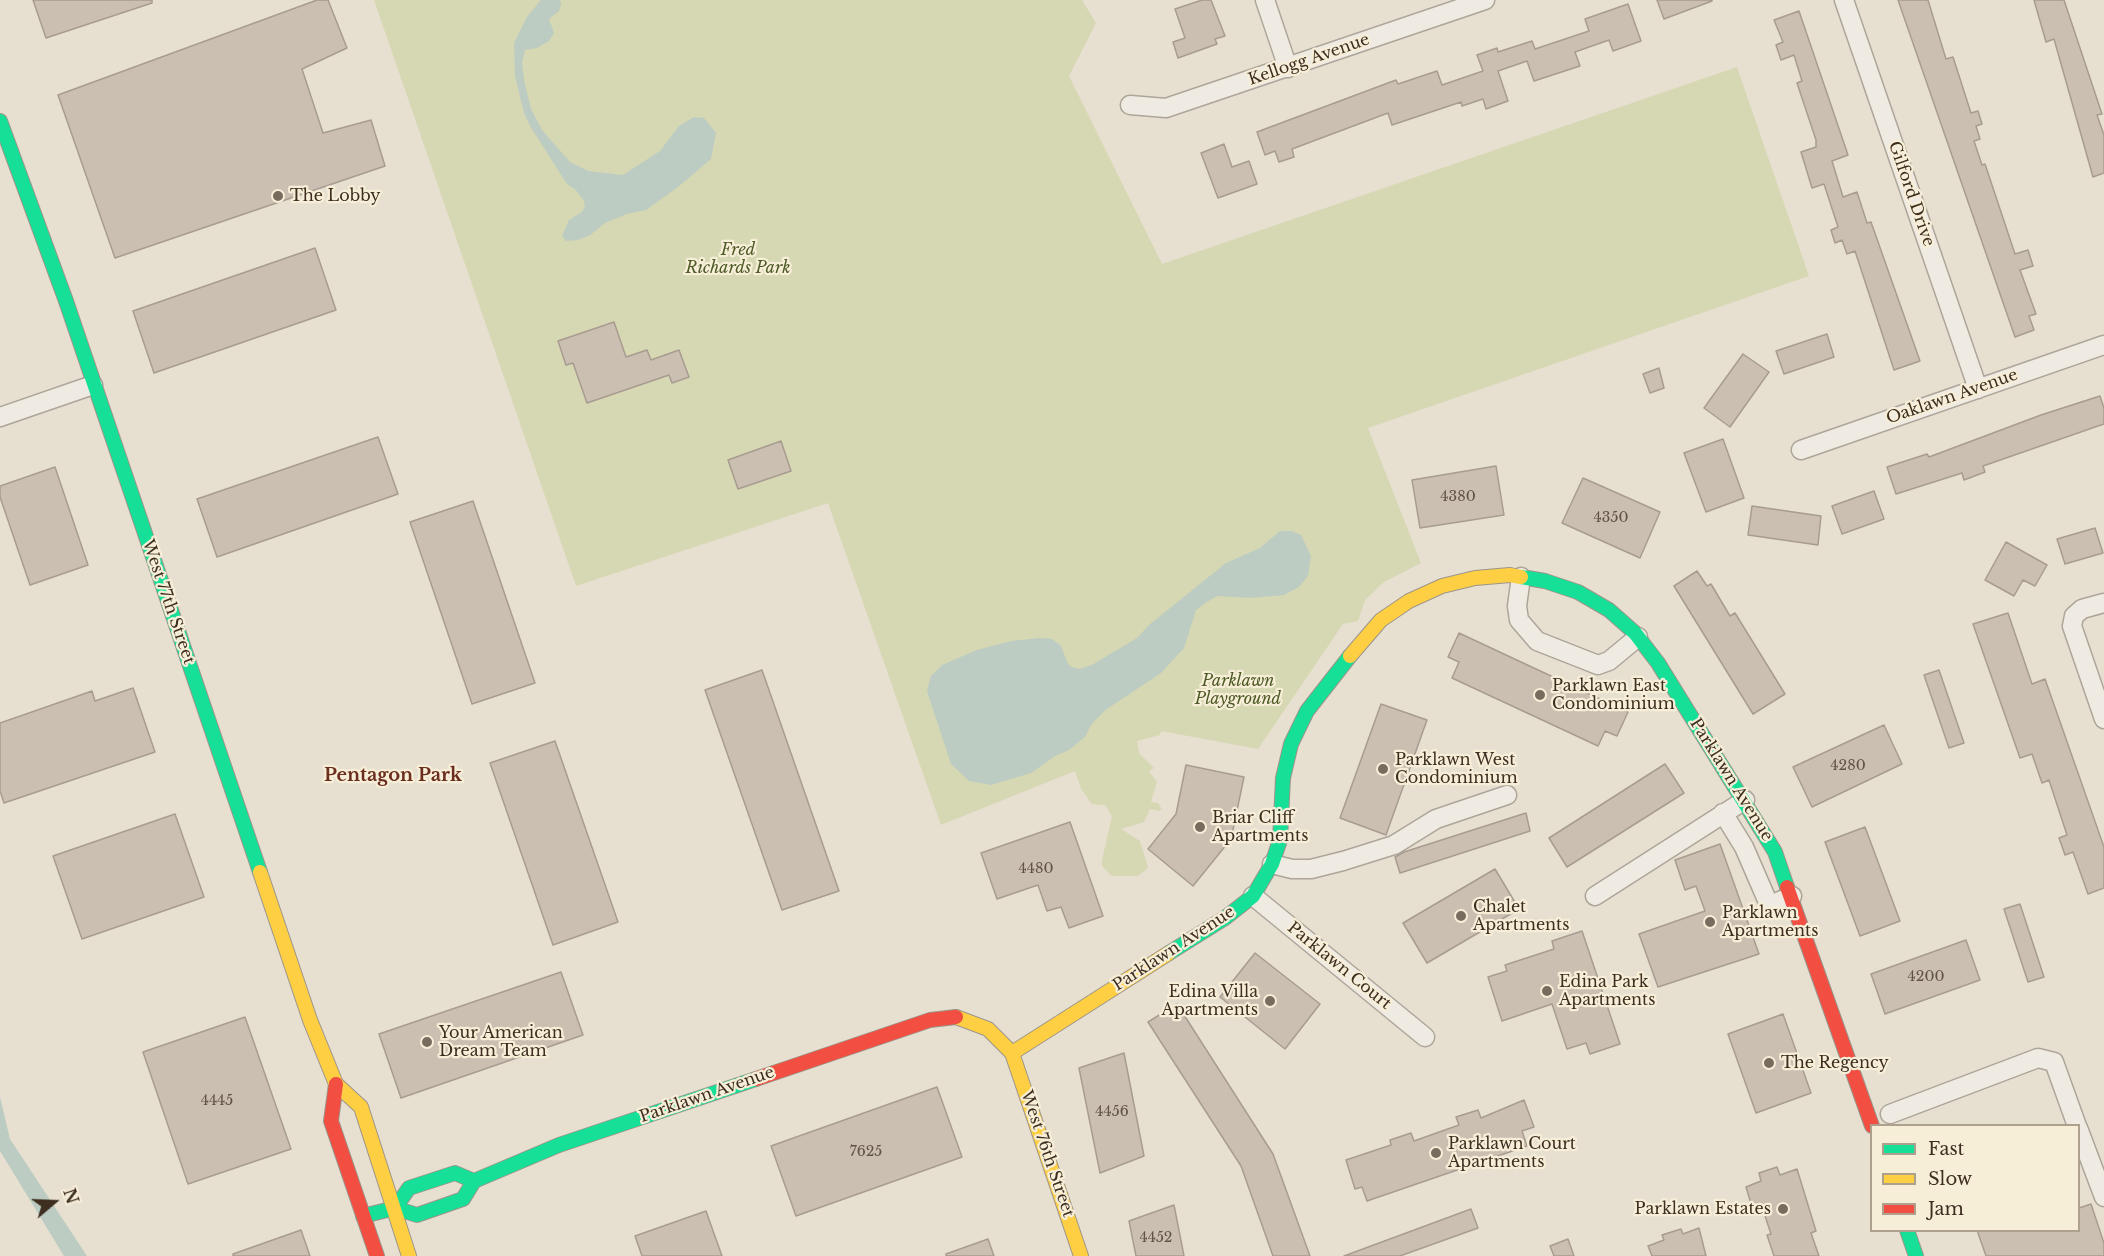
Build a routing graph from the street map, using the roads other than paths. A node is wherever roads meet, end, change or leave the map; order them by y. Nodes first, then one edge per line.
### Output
1 (1265, 0) edge
2 (1485, 0) edge
3 (1844, 0) edge
4 (1288, 68) junction
5 (1130, 105) dead end
6 (0, 121) edge
7 (2104, 345) edge
8 (93, 385) junction
9 (1978, 389) junction
10 (0, 417) edge
11 (1801, 450) dead end
12 (1521, 577) junction
13 (2104, 603) edge
14 (1638, 637) junction
15 (2104, 719) edge
16 (1507, 795) dead end
17 (1745, 800) junction
18 (1723, 813) junction
19 (1272, 864) junction
20 (1253, 896) junction
21 (1595, 896) dead end
22 (1792, 896) junction
23 (1425, 1037) dead end
24 (1012, 1053) junction
25 (336, 1084) junction
26 (1890, 1114) dead end
27 (1872, 1124) edge
28 (2077, 1124) edge
29 (2080, 1132) edge
30 (474, 1181) junction
31 (2104, 1197) edge
32 (395, 1208) junction
33 (363, 1216) junction
34 (1908, 1232) edge
35 (377, 1256) edge
36 (409, 1256) edge
37 (1081, 1256) edge
38 (1916, 1256) edge

1 - 4 street
2 - 4 street, Kellogg Avenue
3 - 9 street, Gilford Drive
4 - 5 street, Kellogg Avenue
6 - 8 street, West 77th Street
7 - 9 street, Oaklawn Avenue
8 - 10 street
8 - 25 street, West 77th Street
9 - 11 street, Oaklawn Avenue
12 - 14 street, Parklawn Avenue
12 - 14 street
12 - 19 street, Parklawn Avenue
13 - 15 street
14 - 17 street, Parklawn Avenue
16 - 19 street
17 - 18 street
17 - 22 street, Parklawn Avenue
18 - 21 street
18 - 22 street
19 - 20 street, Parklawn Avenue
20 - 23 street, Parklawn Court
20 - 24 street, Parklawn Avenue
22 - 27 street, Parklawn Avenue
24 - 30 street, Parklawn Avenue
24 - 37 street, West 76th Street
25 - 32 street, West 77th Street
25 - 33 street
26 - 28 street
29 - 31 street
30 - 32 street, Parklawn Avenue
30 - 32 street
32 - 33 street, Parklawn Avenue
32 - 36 street, West 77th Street
33 - 35 street
34 - 38 street

